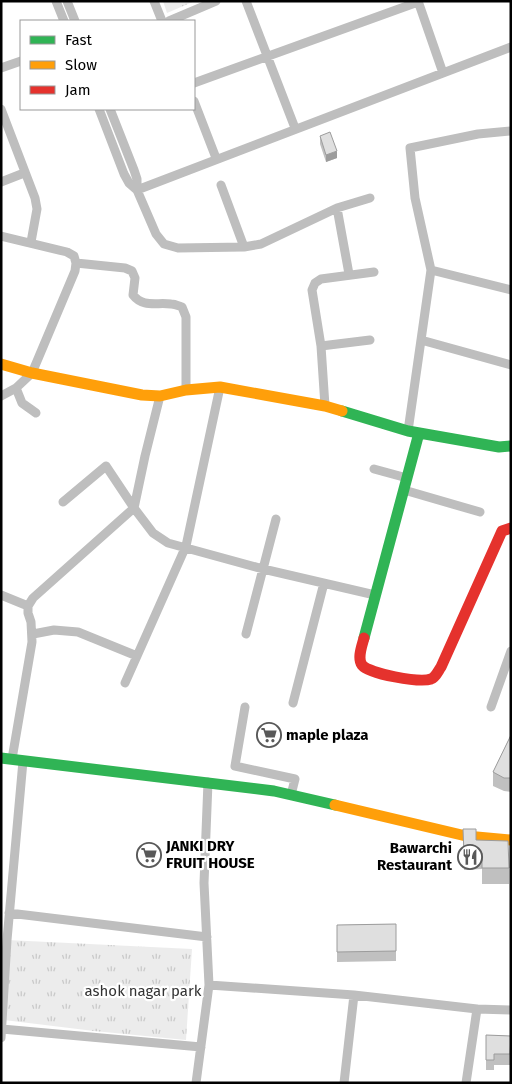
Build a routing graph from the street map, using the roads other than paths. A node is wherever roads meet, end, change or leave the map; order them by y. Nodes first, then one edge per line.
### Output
1 (56, 1) edge
2 (67, 1) edge
3 (154, 1) edge
4 (216, 1) edge
5 (246, 1) edge
6 (418, 1) edge
7 (64, 20) edge
8 (75, 20) edge
9 (162, 20) edge
10 (171, 20) edge
11 (511, 46) edge
12 (268, 58) junction
13 (20, 61) edge
14 (1, 68) edge
15 (443, 73) junction
16 (195, 84) edge
17 (195, 104) edge
18 (1, 109) edge
19 (98, 110) edge
20 (110, 110) edge
21 (295, 128) junction
22 (511, 131) edge
23 (216, 158) junction
24 (24, 172) junction
25 (1, 182) edge
26 (222, 185) dead end
27 (137, 190) junction
28 (370, 198) dead end
29 (337, 208) junction
30 (1, 236) edge
31 (31, 242) junction
32 (244, 247) junction
33 (76, 262) junction
34 (431, 270) junction
35 (374, 272) dead end
36 (349, 274) junction
37 (511, 290) edge
38 (370, 340) dead end
39 (420, 340) junction
40 (321, 346) junction
41 (1, 364) edge
42 (511, 365) edge
43 (32, 373) junction
44 (220, 387) junction
45 (16, 388) junction
46 (186, 390) junction
47 (1, 396) edge
48 (160, 396) junction
49 (325, 406) junction
50 (36, 413) dead end
51 (413, 432) junction
52 (511, 446) edge
53 (374, 469) dead end
54 (407, 478) junction
55 (404, 490) junction
56 (63, 502) dead end
57 (134, 508) junction
58 (480, 512) dead end
59 (276, 519) dead end
60 (511, 528) edge
61 (186, 546) junction
62 (263, 569) junction
63 (324, 583) junction
64 (1, 595) edge
65 (375, 595) junction
66 (28, 606) junction
67 (32, 634) junction
68 (246, 634) dead end
69 (511, 651) edge
70 (137, 656) junction
71 (125, 683) dead end
72 (293, 703) dead end
73 (490, 707) dead end
74 (244, 708) dead end
75 (12, 759) edge
76 (208, 782) junction
77 (291, 795) junction
78 (511, 840) edge
79 (9, 913) junction
80 (207, 937) junction
81 (209, 985) junction
82 (354, 995) junction
83 (477, 1009) junction
84 (511, 1010) edge
85 (2, 1034) edge
86 (201, 1047) junction
87 (196, 1083) edge
88 (344, 1083) edge
89 (466, 1083) edge

1 - 7 street
2 - 8 street
3 - 9 street
4 - 10 street
5 - 12 street
6 - 12 street
6 - 15 street
11 - 15 street
12 - 16 street
12 - 21 street
13 - 14 street
15 - 21 street
17 - 23 street
18 - 24 street
19 - 27 street
20 - 27 street
21 - 23 street
22 - 34 street
23 - 27 street
24 - 25 street
24 - 31 street
26 - 32 street
27 - 32 street
28 - 29 street
29 - 32 street
29 - 36 street
30 - 31 street
31 - 33 street
33 - 43 street
33 - 46 street
34 - 37 street
34 - 39 street
35 - 36 street
36 - 40 street
38 - 40 street
39 - 42 street
39 - 51 street
40 - 49 street
41 - 43 street
43 - 45 street
43 - 48 street
44 - 46 street
44 - 49 street
44 - 61 street
45 - 47 street
45 - 50 street
46 - 48 street
48 - 57 street
49 - 51 street
51 - 52 street
51 - 54 street
53 - 54 street
54 - 55 street
55 - 58 street
55 - 65 street
56 - 57 street
57 - 61 street
57 - 66 street
59 - 62 street
60 - 65 street
61 - 62 street
61 - 70 street
62 - 63 street
62 - 68 street
63 - 65 street
63 - 72 street
64 - 66 street
66 - 67 street
67 - 70 street
67 - 75 street
69 - 73 street
70 - 71 street
74 - 77 street
75 - 76 street
75 - 79 street
76 - 77 street
76 - 80 street
77 - 78 street
79 - 80 street
79 - 85 street
80 - 81 street
81 - 82 street
81 - 86 street
82 - 83 street
82 - 88 street
83 - 84 street
83 - 89 street
85 - 86 street
86 - 87 street

